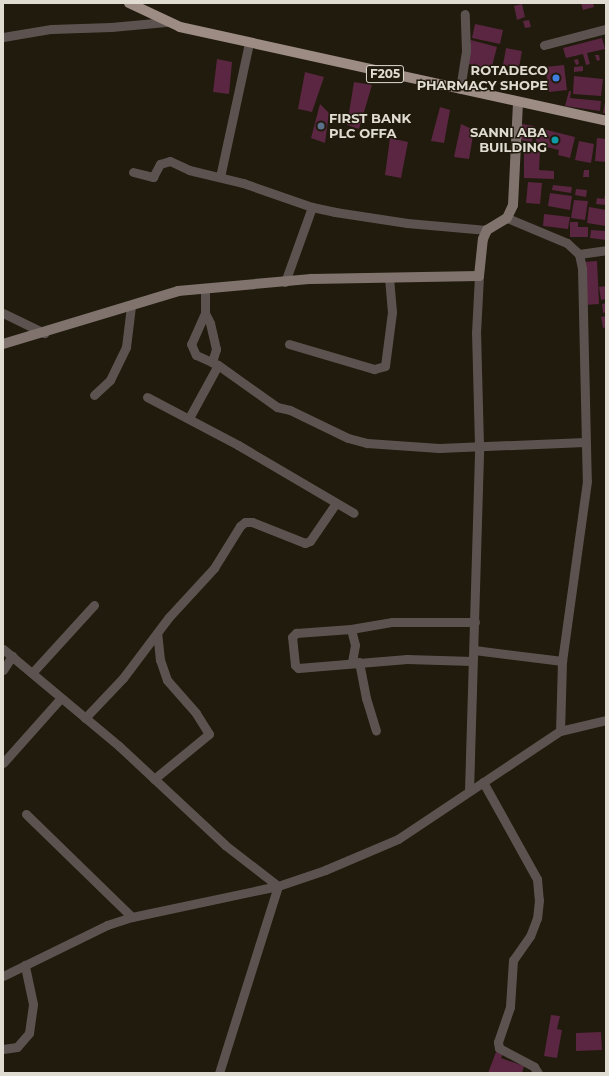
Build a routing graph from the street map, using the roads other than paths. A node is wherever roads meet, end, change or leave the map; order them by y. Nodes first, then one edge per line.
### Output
1 (129, 3) edge
2 (464, 14) dead end
3 (166, 22) junction
4 (606, 29) edge
5 (3, 38) edge
6 (249, 43) junction
7 (544, 45) dead end
8 (460, 89) junction
9 (518, 103) junction
10 (606, 121) edge
11 (133, 172) dead end
12 (220, 176) junction
13 (312, 207) junction
14 (507, 218) junction
15 (487, 230) junction
16 (606, 250) edge
17 (579, 254) junction
18 (479, 276) junction
19 (389, 280) junction
20 (285, 282) junction
21 (205, 290) junction
22 (131, 306) junction
23 (205, 312) junction
24 (3, 313) edge
25 (44, 333) junction
26 (3, 344) edge
27 (289, 344) dead end
28 (215, 364) junction
29 (94, 395) dead end
30 (147, 397) dead end
31 (189, 418) junction
32 (585, 442) junction
33 (480, 445) junction
34 (336, 503) junction
35 (354, 513) dead end
36 (94, 605) dead end
37 (475, 622) junction
38 (351, 629) junction
39 (157, 633) junction
40 (3, 649) edge
41 (474, 650) junction
42 (12, 656) junction
43 (472, 661) junction
44 (562, 661) junction
45 (356, 662) junction
46 (3, 670) edge
47 (32, 673) junction
48 (61, 698) junction
49 (85, 718) junction
50 (606, 720) edge
51 (376, 731) dead end
52 (560, 731) junction
53 (3, 763) edge
54 (154, 779) junction
55 (484, 782) junction
56 (469, 791) junction
57 (26, 814) dead end
58 (278, 886) junction
59 (132, 918) junction
60 (25, 965) junction
61 (4, 972) edge
62 (3, 1049) edge
63 (219, 1073) edge
64 (538, 1073) edge

1 - 3 main road, F205
2 - 8 street
3 - 5 street
3 - 6 main road, F205
4 - 7 street
6 - 8 main road, F205
6 - 12 street
8 - 9 main road, F205
9 - 10 main road, F205
9 - 14 street
11 - 12 street
12 - 13 street
13 - 15 street
13 - 20 street
14 - 15 street
14 - 17 street
15 - 18 street
16 - 17 street
17 - 32 street
18 - 19 street
18 - 33 street
19 - 20 street
19 - 27 street
20 - 21 street
21 - 22 street
21 - 23 street
22 - 25 street
22 - 29 street
23 - 28 street
23 - 28 street
24 - 25 street
25 - 26 street
28 - 31 street
28 - 33 street
30 - 31 street
31 - 34 street
32 - 33 street
32 - 44 street
33 - 37 street
34 - 35 street
34 - 39 street
36 - 47 street
37 - 38 street
37 - 41 street
38 - 45 street
38 - 45 street
39 - 49 street
39 - 54 street
40 - 42 street
41 - 43 street
41 - 44 street
42 - 46 street
42 - 47 street
43 - 45 street
43 - 56 street
44 - 52 street
45 - 51 street
47 - 48 street
48 - 49 street
48 - 53 street
49 - 54 street
50 - 52 street
52 - 55 street
54 - 58 street
55 - 56 street
55 - 64 street
56 - 58 street
57 - 59 street
58 - 59 street
58 - 63 street
59 - 60 street
60 - 61 street
60 - 62 street

